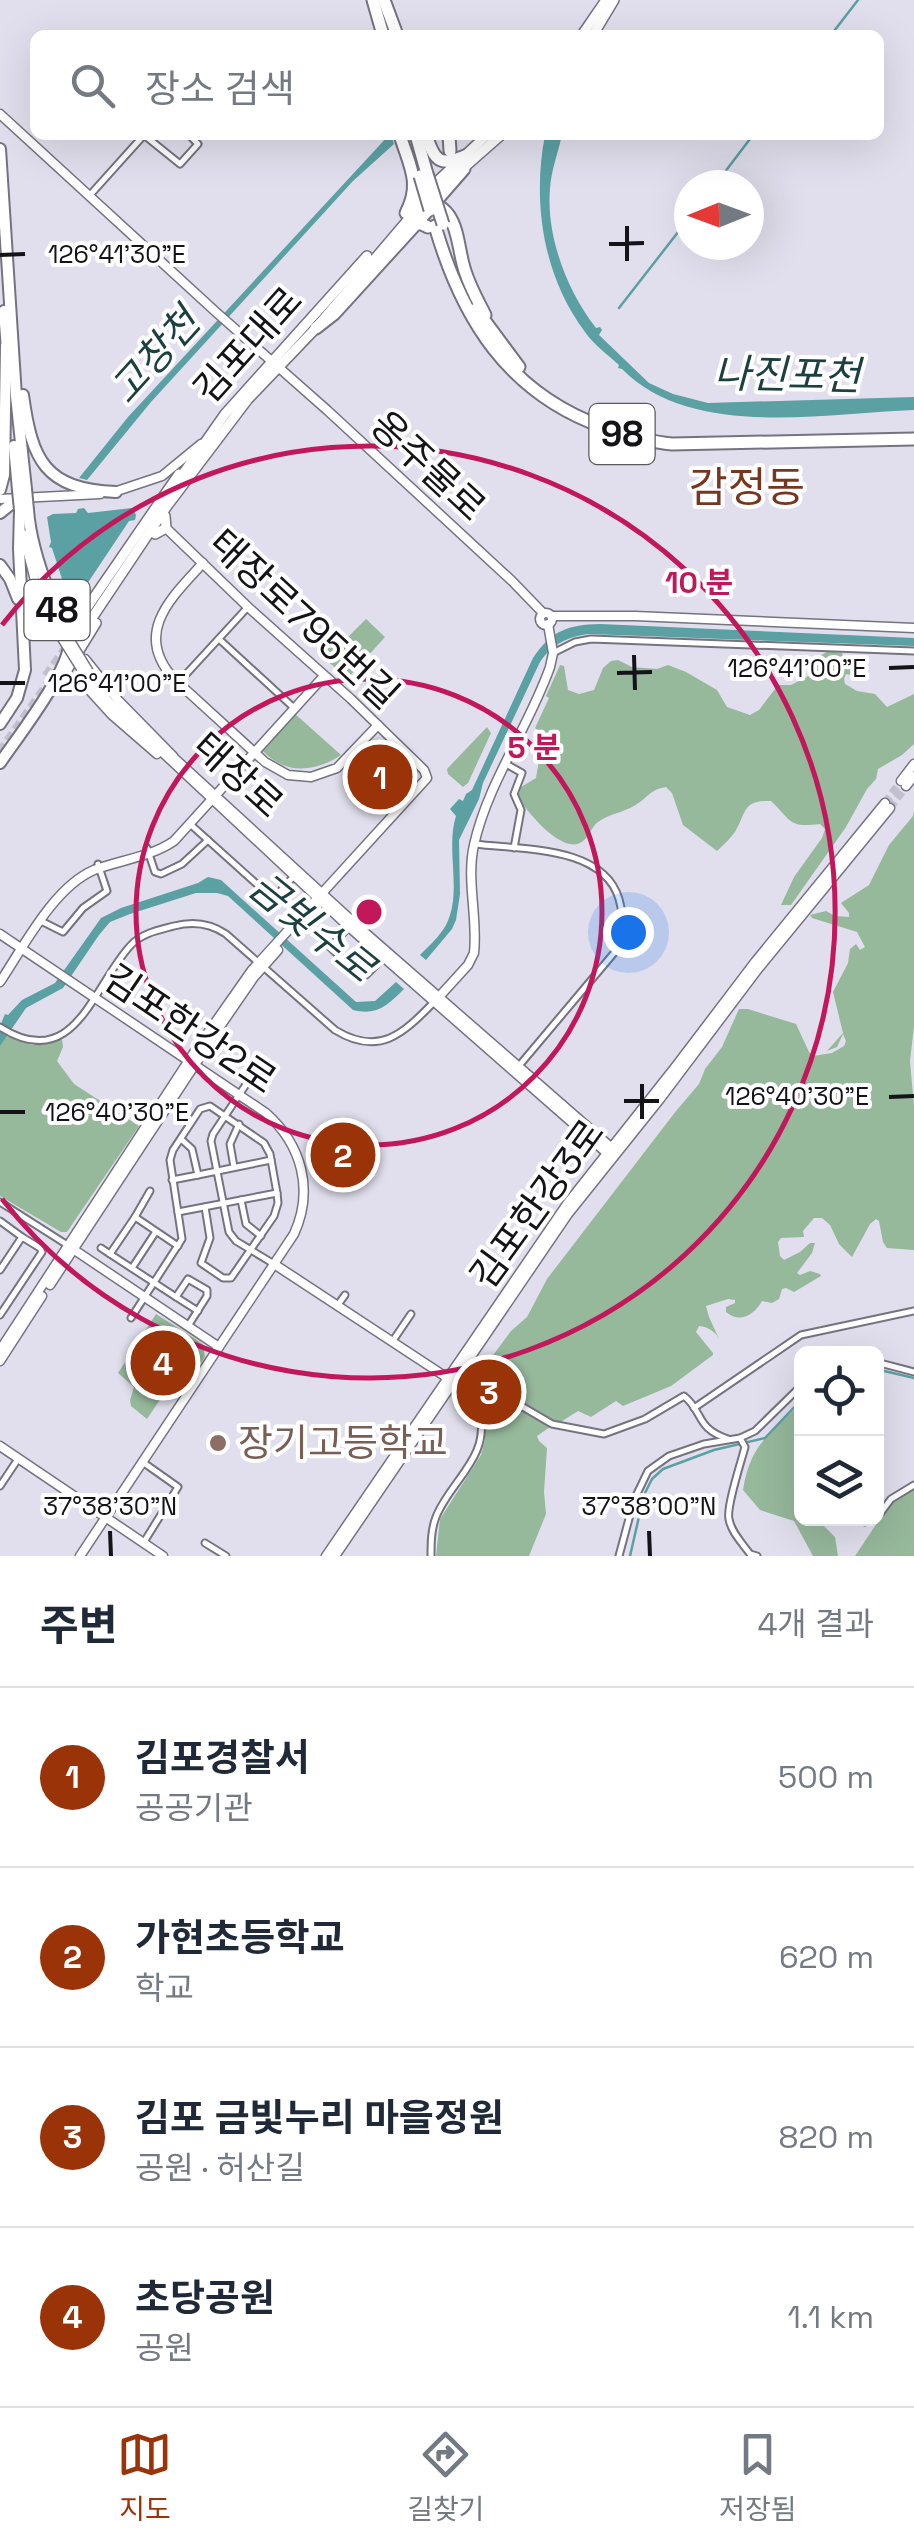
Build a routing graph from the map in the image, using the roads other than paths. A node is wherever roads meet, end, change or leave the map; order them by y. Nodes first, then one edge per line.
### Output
1 (373, 0) edge
2 (606, 0) edge
3 (614, 0) edge
4 (382, 7) edge
5 (392, 30) edge
6 (585, 30) edge
7 (596, 30) edge
8 (0, 114) edge
9 (140, 140) edge
10 (150, 140) edge
11 (194, 140) edge
12 (402, 140) edge
13 (413, 140) edge
14 (428, 140) edge
15 (449, 140) edge
16 (482, 140) edge
17 (495, 140) edge
18 (0, 149) edge
19 (450, 151) dead end
20 (466, 155) junction
21 (464, 169) junction
22 (420, 177) junction
23 (90, 195) junction
24 (429, 211) junction
25 (0, 246) edge
26 (13, 328) junction
27 (316, 328) junction
28 (6, 340) junction
29 (275, 364) junction
30 (212, 432) junction
31 (914, 436) edge
32 (198, 448) junction
33 (192, 473) junction
34 (0, 490) edge
35 (116, 492) junction
36 (0, 499) edge
37 (24, 499) junction
38 (0, 514) edge
39 (166, 516) junction
40 (25, 524) junction
41 (166, 528) junction
42 (155, 534) junction
43 (203, 563) junction
44 (0, 565) edge
45 (248, 607) junction
46 (24, 616) junction
47 (548, 618) junction
48 (914, 628) edge
49 (219, 639) junction
50 (84, 640) junction
51 (914, 651) edge
52 (553, 653) junction
53 (66, 660) junction
54 (25, 670) junction
55 (324, 676) junction
56 (178, 683) junction
57 (57, 685) junction
58 (294, 708) junction
59 (0, 724) edge
60 (378, 725) junction
61 (0, 732) edge
62 (254, 752) junction
63 (175, 762) junction
64 (0, 763) edge
65 (506, 764) junction
66 (914, 764) edge
67 (914, 776) tunnel mouth
68 (214, 797) junction
69 (190, 824) junction
70 (208, 840) junction
71 (474, 844) junction
72 (514, 848) junction
73 (148, 850) junction
74 (99, 866) junction
75 (294, 876) junction
76 (322, 898) junction
77 (41, 921) junction
78 (349, 927) junction
79 (0, 934) edge
80 (20, 948) junction
81 (384, 958) junction
82 (260, 965) junction
83 (0, 979) edge
84 (91, 996) junction
85 (436, 999) junction
86 (0, 1027) edge
87 (192, 1062) junction
88 (515, 1070) junction
89 (262, 1078) dead end
90 (240, 1093) junction
91 (226, 1115) junction
92 (239, 1124) junction
93 (624, 1132) junction
94 (181, 1138) junction
95 (593, 1138) junction
96 (612, 1152) junction
97 (271, 1160) junction
98 (234, 1168) junction
99 (594, 1169) junction
100 (217, 1171) junction
101 (198, 1175) junction
102 (172, 1180) junction
103 (150, 1191) dead end
104 (277, 1193) junction
105 (241, 1200) junction
106 (0, 1202) edge
107 (224, 1203) junction
108 (205, 1207) junction
109 (10, 1208) junction
110 (178, 1212) junction
111 (135, 1217) junction
112 (1, 1223) edge
113 (156, 1232) junction
114 (22, 1236) junction
115 (260, 1236) junction
116 (178, 1246) junction
117 (71, 1248) junction
118 (101, 1248) dead end
119 (252, 1249) junction
120 (110, 1254) junction
121 (274, 1264) junction
122 (132, 1268) junction
123 (0, 1270) edge
124 (154, 1282) junction
125 (345, 1295) dead end
126 (176, 1297) junction
127 (144, 1298) junction
128 (337, 1306) junction
129 (914, 1310) edge
130 (198, 1311) junction
131 (411, 1314) dead end
132 (0, 1315) edge
133 (131, 1318) dead end
134 (188, 1326) junction
135 (392, 1342) junction
136 (218, 1348) junction
137 (0, 1350) edge
138 (0, 1360) edge
139 (884, 1364) edge
140 (914, 1372) edge
141 (449, 1379) junction
142 (794, 1393) edge
143 (694, 1408) junction
144 (480, 1416) junction
145 (728, 1439) junction
146 (742, 1442) junction
147 (0, 1449) edge
148 (17, 1460) junction
149 (143, 1462) junction
150 (0, 1484) edge
151 (914, 1486) edge
152 (884, 1509) edge
153 (105, 1519) junction
154 (144, 1542) junction
155 (204, 1543) dead end
156 (80, 1556) edge
157 (160, 1556) edge
158 (226, 1556) edge
159 (326, 1556) edge
160 (336, 1556) edge
161 (431, 1556) edge
162 (620, 1556) edge
163 (757, 1556) edge

1 - 4 highway
2 - 6 main road
3 - 7 main road
4 - 5 highway
8 - 23 street, 옹주물로
9 - 23 street
10 - 11 street
12 - 22 highway
13 - 22 highway, 98
14 - 20 highway
15 - 19 highway
16 - 20 main road, 김포대로
17 - 21 main road
18 - 26 main road, 태장로 / 48
20 - 24 main road, 김포대로
21 - 24 highway
21 - 24 highway
22 - 24 highway, 98, bridge
22 - 24 highway
22 - 24 highway
23 - 29 street, 옹주물로
24 - 27 highway
24 - 27 main road, 김포대로
24 - 29 main road, 김포대로
24 - 31 highway, 98
25 - 28 main road, 태장로 / 48
26 - 35 main road
26 - 37 main road, 태장로 / 48
27 - 29 main road, 김포대로
28 - 34 main road
28 - 37 main road, 태장로 / 48
29 - 30 main road, 김포대로
29 - 33 main road, 김포대로
29 - 47 street, 옹주물로
30 - 32 street
30 - 33 main road, 김포대로
32 - 35 street
32 - 50 main road, 김포대로
33 - 39 main road, 김포대로
35 - 37 street
36 - 37 street
37 - 38 main road
37 - 40 main road, 태장로 / 48
39 - 41 main road
39 - 42 main road, 김포대로
40 - 46 main road, 48
40 - 53 main road, 48
40 - 63 street, 태장로, bridge
41 - 42 main road
41 - 43 street, 태장로795번길
42 - 50 main road, 김포대로
43 - 45 street, 태장로795번길
43 - 56 street
44 - 46 main road
45 - 49 street
45 - 55 street, 태장로795번길
46 - 54 main road, 48
47 - 48 street
47 - 52 street
49 - 56 street
49 - 58 street
50 - 57 main road, 김포대로
50 - 63 street
51 - 52 street
52 - 65 street
53 - 57 main road
53 - 64 main road, 48
54 - 59 main road, 48
54 - 61 main road
55 - 58 street
55 - 60 street, 태장로795번길
56 - 62 street
57 - 63 street
57 - 64 main road, 김포대로
58 - 62 street
60 - 62 street
60 - 76 street, 태장로795번길
62 - 68 street
63 - 68 street, 태장로
65 - 71 street
65 - 72 street
66 - 67 street
68 - 69 street
68 - 73 street
68 - 75 street, 태장로
68 - 76 street, 태장로
69 - 70 street
69 - 73 street
70 - 73 street
70 - 75 street
71 - 72 street
71 - 85 street
72 - 88 street
73 - 74 street
74 - 77 street
74 - 77 street
74 - 80 street
75 - 76 street, 태장로
76 - 78 street, 태장로
76 - 82 street
76 - 85 street, 태장로
77 - 80 street
78 - 81 street, 태장로
78 - 81 street
79 - 80 street, 김포한강2로
80 - 83 street
80 - 84 street, 김포한강2로
81 - 85 street, 태장로
82 - 84 street
82 - 85 street
82 - 87 street
84 - 86 street
84 - 87 street, 김포한강2로
85 - 88 street
87 - 90 street, 김포한강2로
87 - 117 street
88 - 95 street
89 - 90 street
90 - 91 street
90 - 121 street, 김포한강2로
91 - 92 street
91 - 94 street
91 - 100 street
92 - 97 street
92 - 98 street
93 - 95 street
93 - 96 street, 김포한강3로
93 - 96 street, 김포한강3로
94 - 101 street
94 - 102 street
95 - 96 street
95 - 99 street
96 - 99 street, 김포한강3로
96 - 141 street, 김포한강3로
97 - 98 street
97 - 104 street
98 - 100 street
99 - 141 street, 김포한강3로
100 - 101 street
100 - 107 street
101 - 102 street
102 - 110 street
103 - 111 street
104 - 105 street
104 - 115 street
105 - 107 street
105 - 115 street
106 - 109 street
107 - 108 street
107 - 119 street
108 - 110 street
108 - 119 street
109 - 112 street
109 - 117 street
110 - 116 street
111 - 113 street
111 - 120 street
112 - 114 street
113 - 116 street
113 - 122 street
114 - 123 street
114 - 132 street
115 - 119 street
116 - 124 street
117 - 127 street
117 - 137 street
117 - 138 street
118 - 120 street
119 - 121 street
120 - 122 street
121 - 128 street
121 - 136 street, 김포한강2로
122 - 124 street
124 - 126 street
124 - 127 street
125 - 128 street
126 - 130 street
126 - 130 street
127 - 133 street
127 - 134 street
127 - 136 street
128 - 135 street
129 - 143 street
130 - 134 street
131 - 135 street
134 - 136 street
135 - 141 street
136 - 149 street, 김포한강2로
139 - 140 street
141 - 144 street
141 - 159 street, 김포한강3로
141 - 160 street, 김포한강3로
142 - 146 street
143 - 144 street
143 - 145 street
144 - 161 street
145 - 146 street
145 - 162 street
146 - 163 street
147 - 148 street
148 - 150 street
148 - 153 street
149 - 153 street, 김포한강2로
149 - 154 street
151 - 152 street
153 - 154 street
153 - 156 street, 김포한강2로
153 - 157 street
154 - 157 street
155 - 158 street

